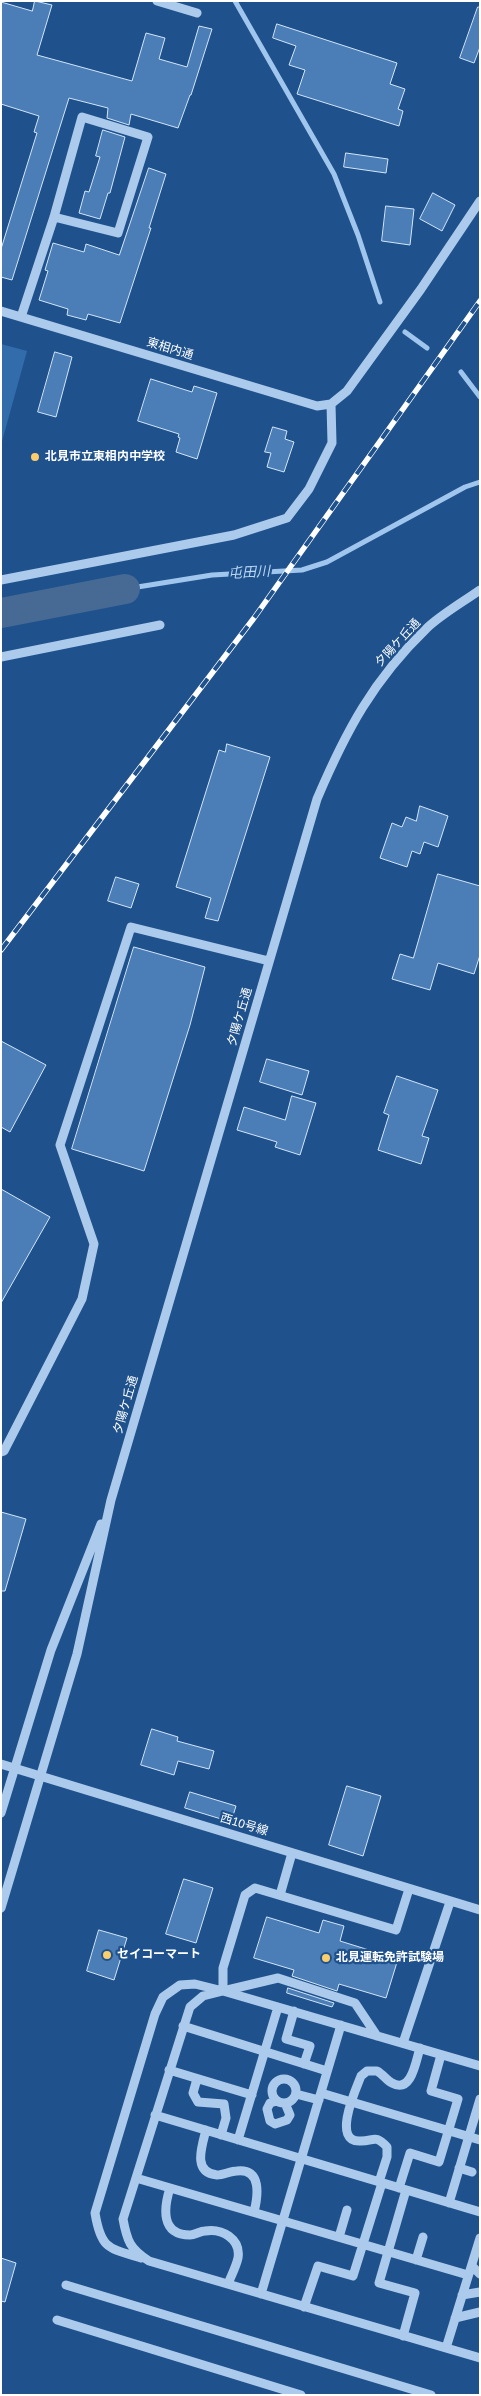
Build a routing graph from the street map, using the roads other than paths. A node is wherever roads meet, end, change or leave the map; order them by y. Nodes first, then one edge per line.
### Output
1 (157, 1) edge
2 (197, 14) dead end
3 (480, 201) edge
4 (54, 217) junction
5 (1, 311) edge
6 (21, 317) junction
7 (331, 404) junction
8 (1, 580) edge
9 (480, 590) edge
10 (160, 625) dead end
11 (1, 657) edge
12 (269, 961) junction
13 (1, 1452) edge
14 (111, 1500) junction
15 (1, 1764) edge
16 (15, 1768) junction
17 (40, 1777) junction
18 (1, 1813) edge
19 (292, 1853) junction
20 (409, 1889) junction
21 (280, 1895) junction
22 (450, 1902) junction
23 (1, 1908) edge
24 (480, 1910) edge
25 (223, 1991) junction
26 (278, 2007) junction
27 (294, 2011) junction
28 (341, 2025) junction
29 (183, 2026) junction
30 (377, 2036) junction
31 (403, 2043) junction
32 (420, 2048) junction
33 (265, 2052) junction
34 (441, 2055) junction
35 (304, 2064) junction
36 (480, 2066) edge
37 (169, 2070) junction
38 (327, 2071) junction
39 (197, 2079) junction
40 (296, 2094) junction
41 (320, 2097) junction
42 (250, 2100) junction
43 (281, 2102) junction
44 (352, 2102) junction
45 (479, 2104) edge
46 (266, 2110) junction
47 (155, 2115) junction
48 (206, 2130) junction
49 (448, 2131) junction
50 (221, 2135) junction
51 (469, 2137) junction
52 (238, 2140) junction
53 (480, 2140) edge
54 (301, 2159) junction
55 (460, 2168) junction
56 (472, 2172) dead end
57 (136, 2178) junction
58 (380, 2182) junction
59 (170, 2188) junction
60 (403, 2189) junction
61 (449, 2202) junction
62 (347, 2210) dead end
63 (254, 2212) junction
64 (480, 2212) edge
65 (283, 2220) junction
66 (339, 2237) junction
67 (423, 2237) dead end
68 (479, 2242) edge
69 (363, 2244) junction
70 (388, 2251) junction
71 (416, 2260) junction
72 (149, 2261) junction
73 (472, 2266) junction
74 (480, 2274) edge
75 (468, 2275) junction
76 (228, 2284) junction
77 (66, 2285) dead end
78 (480, 2292) edge
79 (261, 2294) junction
80 (462, 2295) junction
81 (304, 2306) junction
82 (480, 2312) edge
83 (455, 2318) junction
84 (57, 2320) dead end
85 (403, 2336) junction
86 (446, 2348) junction
87 (480, 2358) edge
88 (300, 2395) edge
89 (431, 2395) edge

1 - 2 street
3 - 7 street
4 - 4 street
4 - 6 street
5 - 6 street, 東相内通
6 - 7 street, 東相内通
7 - 8 street
9 - 12 street, 夕陽ケ丘通
10 - 11 street
12 - 13 street
12 - 14 street, 夕陽ケ丘通
14 - 16 street, 夕陽ケ丘通
14 - 17 street, 夕陽ケ丘通
15 - 16 street, 西10号線
16 - 17 street, 西10号線
16 - 18 street, 夕陽ケ丘通
17 - 19 street, 西10号線
17 - 23 street, 夕陽ケ丘通
19 - 20 street, 西10号線
19 - 21 street
20 - 21 street
20 - 22 street, 西10号線
21 - 25 street
22 - 24 street, 西10号線
22 - 31 street
25 - 26 street
25 - 29 street
25 - 30 street
25 - 72 street
26 - 27 street
26 - 33 street
27 - 28 street
27 - 35 street
28 - 30 street
28 - 38 street
29 - 33 street
29 - 37 street
30 - 31 street
31 - 32 street
32 - 34 street
32 - 44 street
33 - 35 street
33 - 42 street
34 - 36 street
34 - 49 street
35 - 38 street
37 - 39 street
37 - 47 street
38 - 41 street
39 - 42 street
39 - 50 street
40 - 41 street
40 - 43 street
40 - 43 street
41 - 44 street
41 - 54 street
42 - 46 street
42 - 52 street
43 - 46 street
43 - 46 street
44 - 49 street
44 - 58 street
45 - 51 street
47 - 48 street
47 - 57 street
48 - 50 street
48 - 63 street
49 - 51 street
49 - 60 street
50 - 52 street
51 - 53 street
51 - 55 street
52 - 54 street
54 - 58 street
54 - 65 street
55 - 56 street
55 - 61 street
57 - 59 street
57 - 72 street
58 - 60 street
58 - 69 street
59 - 63 street
59 - 76 street
60 - 61 street
60 - 70 street
61 - 64 street
62 - 66 street
63 - 65 street
65 - 66 street
65 - 79 street
66 - 69 street
67 - 71 street
68 - 73 street
69 - 70 street
69 - 81 street
70 - 71 street
70 - 85 street
71 - 75 street
72 - 76 street
73 - 74 street
73 - 75 street
75 - 80 street
76 - 79 street
77 - 89 street
78 - 80 street
79 - 81 street
80 - 83 street
81 - 85 street
82 - 83 street
83 - 86 street
84 - 88 street
85 - 86 street
86 - 87 street

